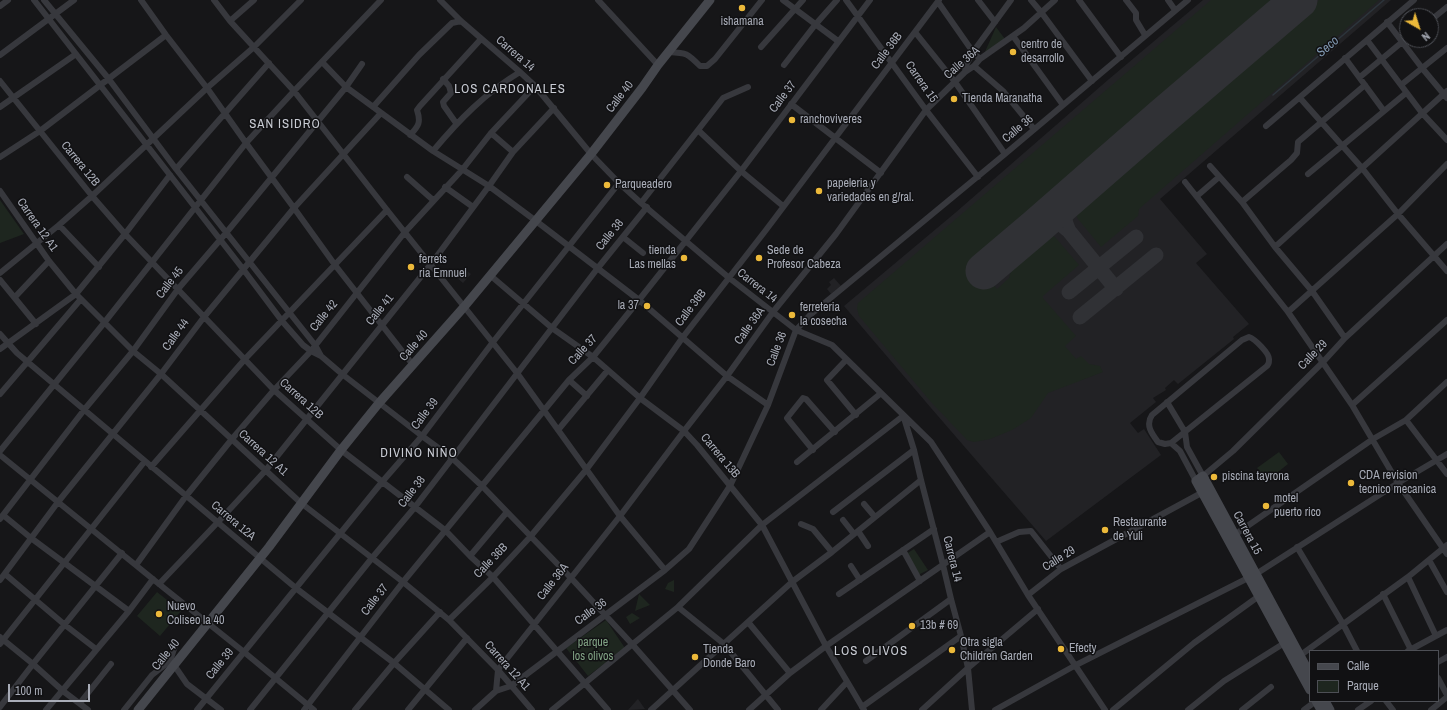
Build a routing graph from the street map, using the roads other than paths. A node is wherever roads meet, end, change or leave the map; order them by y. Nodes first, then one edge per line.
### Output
1 (8, 0) edge
2 (34, 0) edge
3 (44, 0) edge
4 (74, 0) edge
5 (141, 0) edge
6 (214, 0) edge
7 (254, 0) edge
8 (302, 0) edge
9 (381, 0) edge
10 (440, 0) edge
11 (598, 0) edge
12 (710, 0) edge
13 (762, 0) edge
14 (783, 0) edge
15 (803, 0) edge
16 (837, 0) edge
17 (846, 0) edge
18 (870, 0) edge
19 (978, 0) edge
20 (1011, 0) edge
21 (1031, 0) edge
22 (1055, 0) edge
23 (1079, 0) edge
24 (1126, 0) edge
25 (1168, 0) edge
26 (1188, 0) edge
27 (1414, 0) edge
28 (939, 1) edge
29 (0, 6) edge
30 (1447, 7) edge
31 (794, 10) junction
32 (1175, 10) junction
33 (1041, 12) junction
34 (55, 14) junction
35 (454, 14) junction
36 (1439, 14) edge
37 (858, 16) junction
38 (48, 19) junction
39 (230, 21) junction
40 (461, 21) junction
41 (995, 22) junction
42 (1387, 22) junction
43 (452, 23) junction
44 (815, 24) junction
45 (915, 32) junction
46 (1399, 34) edge
47 (166, 35) junction
48 (1145, 35) junction
49 (1013, 36) junction
50 (481, 39) junction
51 (1367, 40) junction
52 (838, 42) junction
53 (1399, 45) edge
54 (254, 47) junction
55 (761, 47) dead end
56 (1410, 48) edge
57 (1447, 48) edge
58 (669, 52) junction
59 (973, 52) junction
60 (76, 54) junction
61 (0, 55) edge
62 (1121, 57) junction
63 (1345, 58) junction
64 (980, 59) junction
65 (1382, 59) junction
66 (322, 62) junction
67 (892, 62) junction
68 (269, 63) junction
69 (362, 64) dead end
70 (658, 65) junction
71 (784, 65) dead end
72 (974, 66) junction
73 (1422, 68) junction
74 (520, 72) junction
75 (965, 72) junction
76 (1360, 77) junction
77 (108, 78) junction
78 (443, 79) junction
79 (0, 81) edge
80 (1092, 81) junction
81 (955, 82) junction
82 (100, 85) junction
83 (1365, 85) junction
84 (1401, 85) junction
85 (535, 86) junction
86 (346, 87) junction
87 (748, 87) dead end
88 (207, 88) junction
89 (294, 91) junction
90 (1406, 93) junction
91 (1446, 94) edge
92 (13, 98) junction
93 (1300, 98) junction
94 (791, 104) junction
95 (1063, 105) junction
96 (0, 107) edge
97 (373, 107) junction
98 (554, 108) junction
99 (926, 110) junction
100 (1384, 111) junction
101 (224, 113) junction
102 (380, 113) junction
103 (1422, 113) junction
104 (317, 121) junction
105 (1320, 122) junction
106 (456, 123) junction
107 (1266, 126) dead end
108 (1034, 129) junction
109 (698, 130) junction
110 (40, 131) junction
111 (491, 133) junction
112 (410, 135) junction
113 (834, 138) junction
114 (153, 139) junction
115 (1447, 140) edge
116 (246, 144) junction
117 (147, 145) junction
118 (1342, 147) junction
119 (433, 151) junction
120 (513, 152) junction
121 (343, 153) junction
122 (591, 154) junction
123 (1005, 154) junction
124 (0, 157) edge
125 (1447, 164) edge
126 (1210, 166) dead end
127 (1362, 168) junction
128 (176, 169) junction
129 (462, 170) junction
130 (740, 171) junction
131 (880, 173) junction
132 (1308, 174) dead end
133 (170, 175) junction
134 (1219, 176) junction
135 (271, 177) junction
136 (407, 177) dead end
137 (978, 177) junction
138 (1185, 182) dead end
139 (619, 183) junction
140 (489, 186) junction
141 (446, 187) junction
142 (0, 191) edge
143 (92, 196) junction
144 (1197, 196) junction
145 (201, 200) junction
146 (433, 200) junction
147 (1242, 202) junction
148 (641, 203) junction
149 (195, 206) junction
150 (783, 206) junction
151 (647, 207) junction
152 (294, 208) junction
153 (473, 208) junction
154 (387, 210) junction
155 (1398, 214) junction
156 (536, 221) junction
157 (59, 225) junction
158 (405, 232) junction
159 (226, 233) junction
160 (126, 234) junction
161 (623, 237) junction
162 (220, 240) junction
163 (685, 241) junction
164 (36, 243) junction
165 (1447, 244) edge
166 (569, 247) junction
167 (1275, 247) junction
168 (643, 253) dead end
169 (1434, 256) junction
170 (49, 261) junction
171 (152, 262) junction
172 (248, 262) junction
173 (430, 264) junction
174 (335, 265) junction
175 (99, 267) junction
176 (243, 269) junction
177 (597, 269) junction
178 (1447, 271) edge
179 (0, 272) edge
180 (490, 276) junction
181 (728, 277) junction
182 (0, 280) edge
183 (178, 289) junction
184 (1312, 291) junction
185 (76, 294) junction
186 (356, 294) junction
187 (15, 297) junction
188 (81, 300) junction
189 (639, 300) junction
190 (524, 304) junction
191 (464, 307) junction
192 (773, 312) junction
193 (1288, 312) junction
194 (289, 313) junction
195 (204, 316) junction
196 (1447, 320) edge
197 (282, 321) junction
198 (104, 323) junction
199 (36, 324) junction
200 (382, 325) junction
201 (552, 328) junction
202 (796, 330) junction
203 (0, 334) edge
204 (683, 337) junction
205 (1345, 338) junction
206 (493, 342) junction
207 (8, 344) junction
208 (315, 345) junction
209 (0, 349) edge
210 (133, 351) junction
211 (311, 351) junction
212 (321, 356) junction
213 (593, 357) junction
214 (245, 359) junction
215 (846, 360) junction
216 (28, 361) junction
217 (1323, 362) junction
218 (413, 365) junction
219 (608, 370) junction
220 (517, 373) junction
221 (161, 374) junction
222 (342, 374) junction
223 (727, 376) junction
224 (569, 380) junction
225 (1447, 382) edge
226 (54, 384) junction
227 (274, 390) junction
228 (0, 394) edge
229 (880, 394) junction
230 (586, 396) junction
231 (640, 398) junction
232 (1167, 402) junction
233 (379, 403) junction
234 (768, 405) junction
235 (1352, 405) junction
236 (84, 410) junction
237 (200, 411) junction
238 (545, 411) junction
239 (856, 415) junction
240 (903, 416) junction
241 (307, 419) junction
242 (1406, 420) junction
243 (558, 430) junction
244 (684, 431) junction
245 (834, 432) junction
246 (1185, 432) junction
247 (113, 434) junction
248 (422, 436) junction
249 (1373, 439) junction
250 (232, 440) junction
251 (1171, 443) junction
252 (341, 450) junction
253 (813, 450) junction
254 (914, 450) junction
255 (0, 451) edge
256 (1447, 454) edge
257 (0, 455) edge
258 (452, 458) junction
259 (145, 461) junction
260 (1436, 461) junction
261 (797, 462) dead end
262 (152, 467) junction
263 (266, 470) junction
264 (586, 470) junction
265 (1447, 474) edge
266 (1199, 478) junction
267 (30, 479) junction
268 (920, 480) junction
269 (382, 482) junction
270 (1398, 482) junction
271 (730, 486) junction
272 (483, 487) junction
273 (1206, 490) junction
274 (186, 496) junction
275 (58, 502) junction
276 (301, 503) junction
277 (864, 504) dead end
278 (415, 507) junction
279 (507, 512) junction
280 (833, 512) dead end
281 (620, 516) junction
282 (2, 517) edge
283 (875, 517) junction
284 (843, 520) dead end
285 (218, 522) junction
286 (800, 524) dead end
287 (762, 525) junction
288 (90, 529) junction
289 (934, 529) junction
290 (446, 531) junction
291 (990, 532) junction
292 (340, 533) junction
293 (856, 533) junction
294 (530, 537) junction
295 (1231, 537) junction
296 (31, 538) junction
297 (996, 542) junction
298 (868, 546) dead end
299 (1445, 546) edge
300 (1297, 547) junction
301 (903, 550) junction
302 (832, 552) junction
303 (122, 553) junction
304 (1447, 554) edge
305 (470, 556) junction
306 (260, 558) junction
307 (372, 558) junction
308 (1429, 560) junction
309 (64, 564) junction
310 (944, 564) junction
311 (136, 565) junction
312 (851, 566) dead end
313 (1061, 569) junction
314 (665, 570) junction
315 (5, 574) junction
316 (1252, 575) junction
317 (493, 577) junction
318 (1408, 577) junction
319 (571, 578) junction
320 (153, 579) junction
321 (0, 580) edge
322 (860, 580) junction
323 (920, 581) junction
324 (404, 582) junction
325 (792, 582) junction
326 (159, 584) junction
327 (96, 586) junction
328 (297, 589) junction
329 (1447, 592) edge
330 (839, 594) dead end
331 (1383, 594) junction
332 (1028, 595) junction
333 (1259, 596) junction
334 (951, 599) junction
335 (36, 600) junction
336 (678, 607) junction
337 (1038, 609) junction
338 (129, 611) junction
339 (330, 612) junction
340 (440, 612) junction
341 (605, 616) junction
342 (449, 620) junction
343 (748, 622) junction
344 (208, 623) junction
345 (1343, 624) junction
346 (65, 625) junction
347 (534, 625) junction
348 (1447, 630) edge
349 (961, 636) junction
350 (1436, 636) junction
351 (361, 637) junction
352 (468, 638) junction
353 (1, 640) edge
354 (1288, 641) junction
355 (632, 644) junction
356 (724, 644) junction
357 (175, 646) dead end
358 (826, 646) junction
359 (96, 649) junction
360 (557, 650) junction
361 (1356, 650) edge
362 (1409, 650) edge
363 (244, 652) junction
364 (1297, 657) junction
365 (866, 660) dead end
366 (394, 663) junction
367 (33, 664) junction
368 (110, 664) dead end
369 (174, 665) junction
370 (1076, 665) junction
371 (968, 668) junction
372 (498, 670) junction
373 (790, 673) junction
374 (1309, 673) edge
375 (275, 678) junction
376 (1439, 680) edge
377 (847, 682) junction
378 (584, 683) junction
379 (510, 686) junction
380 (1271, 687) dead end
381 (1309, 687) edge
382 (63, 690) junction
383 (424, 690) junction
384 (496, 691) junction
385 (672, 691) junction
386 (765, 695) junction
387 (1447, 696) edge
388 (206, 698) junction
389 (1315, 702) edge
390 (1370, 702) edge
391 (1387, 702) edge
392 (80, 703) junction
393 (0, 707) edge
394 (306, 708) edge
395 (863, 708) edge
396 (46, 710) edge
397 (88, 710) edge
398 (124, 710) edge
399 (138, 710) edge
400 (198, 710) edge
401 (221, 710) edge
402 (250, 710) edge
403 (314, 710) edge
404 (355, 710) edge
405 (408, 710) edge
406 (450, 710) edge
407 (475, 710) edge
408 (532, 710) edge
409 (552, 710) edge
410 (608, 710) edge
411 (651, 710) edge
412 (690, 710) edge
413 (749, 710) edge
414 (778, 710) edge
415 (821, 710) edge
416 (922, 710) edge
417 (972, 710) edge
418 (995, 710) edge
419 (1105, 710) edge
420 (1113, 710) edge
421 (1188, 710) edge
422 (1242, 710) edge
423 (1304, 710) edge
424 (1358, 710) edge
425 (1393, 710) edge
426 (1431, 710) edge

1 - 29 street
2 - 38 street
3 - 34 street
4 - 34 street
5 - 47 street
6 - 39 street
7 - 39 street
8 - 54 street
9 - 66 street
10 - 35 street, Carrera 14
11 - 70 street
12 - 58 street, Calle 40
13 - 58 street
14 - 31 street
15 - 31 street
16 - 44 street
17 - 37 street, Carrera 15
18 - 37 street, Calle 37
19 - 41 street
20 - 41 street
21 - 33 street
22 - 33 street, Calle 36A
23 - 62 street
24 - 48 street
25 - 32 street
26 - 32 street, Calle 36
27 - 42 street
28 - 45 street, Calle 36B
28 - 59 street
30 - 36 street
31 - 44 street
31 - 55 street
32 - 48 street, Calle 36
33 - 49 street, Calle 36A
33 - 80 street
34 - 38 street
34 - 77 street
35 - 40 street, Carrera 14
35 - 43 street
37 - 52 street, Calle 37
37 - 67 street, Carrera 15
38 - 60 street
38 - 61 street
39 - 54 street
40 - 43 street
40 - 50 street, Carrera 14
41 - 59 street
42 - 46 street
42 - 51 street
43 - 97 street
44 - 52 street
44 - 71 street
45 - 67 street, Calle 36B
45 - 81 street
47 - 77 street
47 - 88 street
48 - 62 street, Calle 36
49 - 64 street, Calle 36A
49 - 95 street
50 - 74 street, Carrera 14
50 - 78 street
51 - 63 street
51 - 65 street
52 - 94 street, Calle 37
53 - 65 street
54 - 68 street
54 - 88 street
56 - 73 street
57 - 73 street
58 - 70 street, Calle 40
59 - 64 street
59 - 75 street
60 - 82 street
60 - 92 street
62 - 80 street, Calle 36
63 - 76 street
63 - 93 street
64 - 72 street, Calle 36A
65 - 76 street
65 - 84 street
66 - 86 street
66 - 89 street
67 - 99 street, Carrera 15
67 - 113 street, Calle 36B
68 - 89 street
68 - 101 street
69 - 86 street, Calle 45
70 - 122 street, Calle 40
72 - 75 street, Calle 36A
72 - 108 street
73 - 84 street
73 - 91 street
74 - 85 street, Carrera 14
74 - 106 street
75 - 81 street, Calle 36A
76 - 83 street
77 - 82 street
77 - 114 street
78 - 106 street
78 - 112 street
79 - 92 street, Carrera 12B
80 - 95 street, Calle 36
81 - 99 street, Calle 36A
81 - 123 street
82 - 110 street
82 - 117 street
83 - 100 street
83 - 105 street
84 - 90 street
85 - 98 street, Carrera 14
85 - 111 street, Calle 42
86 - 97 street
86 - 104 street, Calle 45
87 - 109 street
88 - 101 street
88 - 114 street
89 - 104 street
89 - 116 street
90 - 100 street
90 - 103 street
91 - 103 street
92 - 96 street
92 - 110 street, Carrera 12B
93 - 105 street
93 - 107 street
94 - 113 street
94 - 130 street, Calle 37
95 - 108 street, Calle 36
97 - 102 street
98 - 120 street, Calle 41
98 - 122 street, Carrera 14
99 - 131 street, Calle 36A
99 - 137 street, Carrera 15
100 - 118 street
101 - 116 street
101 - 128 street
102 - 112 street
102 - 121 street, Calle 44
103 - 115 street
103 - 127 street
104 - 121 street
104 - 135 street, Calle 45
105 - 118 street
105 - 147 street
106 - 119 street
108 - 123 street, Calle 36
109 - 130 street
109 - 148 street
110 - 124 street
110 - 143 street, Carrera 12B
111 - 120 street
111 - 129 street, Calle 42
112 - 119 street
113 - 131 street
113 - 150 street, Calle 36B
114 - 117 street
114 - 128 street
116 - 135 street
116 - 145 street
117 - 133 street
117 - 143 street
118 - 127 street
118 - 132 street
119 - 129 street
120 - 140 street, Calle 41
121 - 152 street, Calle 44
121 - 154 street
122 - 139 street, Carrera 14
122 - 156 street, Calle 40
123 - 137 street, Calle 36
125 - 155 street
126 - 134 street
127 - 155 street
127 - 167 street
128 - 145 street
129 - 140 street
129 - 141 street, Calle 42
130 - 150 street
130 - 163 street, Calle 37
131 - 192 street, Calle 36A
133 - 149 street
133 - 160 street
134 - 144 street
134 - 147 street
135 - 152 street
135 - 159 street, Calle 45
136 - 146 street
137 - 202 street, Calle 36
138 - 144 street
139 - 148 street, Carrera 14
139 - 166 street, Calle 39
140 - 153 street, Calle 41
140 - 156 street
141 - 146 street, Calle 42
141 - 153 street
142 - 164 street, Carrera 12 A1
143 - 157 street
143 - 160 street, Carrera 12B
144 - 193 street
145 - 149 street
145 - 159 street
146 - 158 street, Calle 42
147 - 167 street
148 - 151 street, Carrera 14
149 - 162 street
149 - 171 street
150 - 181 street, Calle 36B
151 - 161 street, Calle 38
151 - 163 street, Carrera 14
152 - 172 street, Calle 44
152 - 174 street
153 - 173 street, Calle 41
154 - 158 street
154 - 174 street
155 - 169 street
155 - 184 street
156 - 166 street
156 - 180 street, Calle 40
157 - 164 street
157 - 175 street
158 - 173 street
158 - 186 street, Calle 42
159 - 162 street, Calle 45
159 - 172 street
160 - 171 street, Carrera 12B
160 - 175 street
161 - 168 street
161 - 177 street, Calle 38
162 - 176 street
162 - 183 street, Calle 45
163 - 181 street, Carrera 14
163 - 189 street, Calle 37
164 - 170 street, Carrera 12 A1
164 - 179 street
165 - 169 street, Calle 29
166 - 177 street
166 - 190 street, Calle 39
167 - 184 street
169 - 178 street
169 - 205 street, Calle 29
170 - 185 street, Carrera 12 A1
170 - 187 street
171 - 183 street, Carrera 12B
171 - 198 street
172 - 176 street, Calle 44
172 - 194 street
173 - 191 street
173 - 200 street, Calle 41
174 - 186 street
174 - 194 street
175 - 185 street
176 - 195 street, Calle 44
176 - 197 street
177 - 189 street
177 - 201 street, Calle 38
180 - 190 street, Carrera 13B
180 - 191 street, Calle 40
181 - 192 street, Carrera 14
181 - 204 street, Calle 36B
182 - 187 street
183 - 195 street, Carrera 12B
183 - 210 street, Calle 45
184 - 193 street
184 - 205 street
185 - 188 street, Carrera 12 A1
185 - 199 street
186 - 200 street
186 - 208 street, Calle 42
187 - 199 street
188 - 198 street, Carrera 12 A1
188 - 216 street
189 - 204 street
189 - 213 street, Calle 37
190 - 201 street, Carrera 13B
190 - 206 street, Calle 39
191 - 206 street
191 - 218 street, Calle 40
192 - 202 street, Carrera 14
192 - 223 street, Calle 36A
193 - 217 street
194 - 197 street
194 - 208 street
195 - 214 street, Carrera 12B
195 - 221 street, Calle 44
196 - 235 street
197 - 211 street
197 - 214 street
198 - 210 street, Carrera 12 A1
198 - 226 street
199 - 207 street
200 - 218 street
200 - 222 street, Calle 41
201 - 213 street, Carrera 13B
201 - 220 street, Calle 38
202 - 215 street, Carrera 14
202 - 234 street, Calle 36
203 - 207 street, Carrera 12A
204 - 223 street
204 - 231 street, Calle 36B
205 - 217 street, Calle 29
206 - 220 street
206 - 248 street, Calle 39
207 - 209 street
207 - 216 street, Carrera 12A
208 - 211 street, Calle 42
208 - 212 street
210 - 221 street, Carrera 12 A1
210 - 236 street, Calle 45
211 - 212 street
211 - 227 street, Calle 42
212 - 222 street
213 - 219 street, Carrera 13B
213 - 224 street, Calle 37
214 - 227 street, Carrera 12B
214 - 237 street
215 - 229 street, Carrera 14
215 - 239 street
216 - 226 street, Carrera 12A
216 - 228 street
217 - 235 street
217 - 266 street, Calle 29
218 - 233 street, Calle 40
219 - 230 street
219 - 231 street, Carrera 13B
220 - 238 street
220 - 258 street, Calle 38
221 - 237 street, Carrera 12 A1
221 - 247 street, Calle 44
222 - 233 street
222 - 241 street, Calle 41
223 - 234 street
223 - 244 street, Calle 36A
224 - 230 street
224 - 238 street, Calle 37
225 - 242 street
226 - 236 street, Carrera 12A
226 - 255 street
227 - 241 street, Carrera 12B
227 - 250 street, Calle 42
229 - 239 street
229 - 240 street, Carrera 14
230 - 243 street
231 - 244 street, Carrera 13B
231 - 264 street, Calle 36B
232 - 246 street, Carrera 15
232 - 246 street
232 - 251 street
233 - 248 street
233 - 252 street, Calle 40
234 - 271 street, Calle 36
235 - 249 street
236 - 247 street, Carrera 12A
236 - 267 street, Calle 45
237 - 250 street, Carrera 12 A1
237 - 262 street
238 - 243 street
238 - 272 street, Calle 37
239 - 245 street
240 - 254 street, Carrera 14
240 - 287 street
240 - 291 street
241 - 252 street, Carrera 12B
241 - 263 street, Calle 41
242 - 249 street
242 - 260 street
243 - 264 street
244 - 271 street, Carrera 13B
244 - 281 street, Calle 36A
245 - 253 street
245 - 253 street
246 - 251 street
246 - 266 street, Carrera 15
247 - 259 street, Carrera 12A
247 - 275 street, Calle 44
248 - 258 street
248 - 269 street, Calle 39
249 - 270 street
249 - 295 street
250 - 263 street, Carrera 12 A1
250 - 274 street, Calle 42
251 - 266 street, Carrera 15
252 - 269 street, Carrera 12B
252 - 276 street, Calle 40
253 - 261 street
254 - 268 street, Carrera 14
254 - 280 street
256 - 260 street
257 - 267 street
258 - 272 street
258 - 278 street, Calle 38
259 - 262 street, Carrera 12A
259 - 288 street
260 - 265 street
260 - 270 street
262 - 274 street, Carrera 12A
263 - 276 street, Carrera 12 A1
263 - 285 street, Calle 41
264 - 281 street
264 - 294 street, Calle 36B
266 - 273 street, Carrera 15
267 - 275 street
267 - 282 street, Calle 45
268 - 283 street
268 - 289 street, Carrera 14
269 - 278 street, Carrera 12B
269 - 292 street, Calle 39
270 - 299 street
270 - 300 street
271 - 287 street, Carrera 13B
271 - 314 street, Calle 36
272 - 279 street
272 - 290 street, Calle 37
273 - 295 street, Carrera 15
273 - 313 street, Calle 29
274 - 285 street, Carrera 12A
274 - 311 street, Calle 42
275 - 288 street
275 - 296 street, Calle 44
276 - 292 street, Carrera 12 A1
276 - 306 street, Calle 40
277 - 283 street
278 - 290 street, Carrera 12B
278 - 307 street, Calle 38
279 - 294 street
279 - 305 street
281 - 314 street
281 - 319 street, Calle 36A
282 - 296 street
283 - 293 street
284 - 293 street
285 - 306 street, Carrera 12A
285 - 326 street, Calle 41
286 - 302 street
287 - 325 street, Carrera 13B
287 - 336 street
288 - 303 street
288 - 309 street
289 - 301 street
289 - 310 street, Carrera 14
290 - 305 street, Carrera 12B
290 - 324 street, Calle 37
291 - 297 street
291 - 310 street
292 - 307 street, Carrera 12 A1
292 - 328 street, Calle 39
293 - 298 street
293 - 302 street
294 - 317 street, Calle 36B
294 - 319 street
295 - 316 street, Carrera 15
296 - 309 street
296 - 315 street, Calle 44
297 - 313 street
297 - 332 street
299 - 304 street
299 - 308 street
300 - 316 street
300 - 345 street
301 - 322 street
301 - 323 street
302 - 325 street
303 - 311 street
303 - 327 street
305 - 317 street, Carrera 12B
306 - 328 street, Carrera 12A
306 - 344 street, Calle 40
307 - 324 street, Carrera 12 A1
307 - 339 street, Calle 38
308 - 318 street
308 - 329 street
309 - 327 street
309 - 335 street
310 - 323 street
310 - 334 street, Carrera 14
311 - 320 street
312 - 322 street
313 - 332 street, Calle 29
314 - 341 street, Calle 36
315 - 321 street, Calle 44
315 - 335 street
316 - 333 street, Carrera 15
316 - 354 street, Carrera 15
316 - 370 street
317 - 342 street, Calle 36B
317 - 347 street, Carrera 12B
318 - 331 street
318 - 350 street
319 - 341 street
319 - 347 street, Calle 36A
320 - 326 street
320 - 338 street
322 - 330 street
323 - 358 street
324 - 340 street, Carrera 12 A1
324 - 351 street, Calle 37
325 - 343 street
325 - 358 street, Carrera 13B
326 - 344 street
327 - 338 street
327 - 346 street
328 - 339 street, Carrera 12A
328 - 363 street, Calle 39
331 - 345 street
331 - 362 street
332 - 337 street
333 - 354 street, Carrera 15
333 - 420 street
334 - 349 street, Carrera 14
334 - 365 street
335 - 346 street
335 - 353 street
336 - 355 street
336 - 356 street
337 - 370 street
337 - 371 street
338 - 359 street
339 - 351 street, Carrera 12A
339 - 375 street, Calle 38
340 - 342 street, Carrera 12 A1
340 - 366 street
341 - 355 street
341 - 360 street, Calle 36
342 - 352 street, Carrera 12 A1
343 - 356 street
343 - 373 street
344 - 363 street
344 - 369 street, Calle 40
345 - 361 street
345 - 364 street
346 - 359 street
346 - 367 street
347 - 360 street, Carrera 12B
347 - 372 street, Calle 36A
348 - 350 street
349 - 371 street, Carrera 14
349 - 395 street
350 - 362 street
351 - 366 street, Carrera 12A
351 - 394 street, Calle 37
352 - 372 street, Carrera 12 A1
352 - 383 street
353 - 367 street
354 - 364 street, Carrera 15
354 - 421 street
355 - 378 street
355 - 385 street
356 - 385 street
356 - 386 street
357 - 398 street
358 - 373 street
358 - 377 street, Carrera 13B
359 - 382 street
360 - 378 street, Carrera 12B
360 - 379 street, Calle 36
363 - 375 street
363 - 388 street, Calle 39
364 - 374 street, Carrera 15
364 - 381 street, Carrera 15
366 - 383 street, Carrera 12A
366 - 404 street
367 - 382 street
367 - 393 street
368 - 392 street
369 - 388 street
369 - 399 street, Calle 40
370 - 418 street
370 - 419 street
371 - 416 street
371 - 417 street, Carrera 14
372 - 379 street, Carrera 12 A1
372 - 384 street
373 - 386 street
375 - 394 street
375 - 402 street, Calle 38
376 - 387 street
377 - 395 street, Carrera 13B
377 - 415 street
378 - 409 street
378 - 410 street, Carrera 12B
379 - 384 street, Calle 36
379 - 408 street, Carrera 12 A1
380 - 422 street
382 - 392 street
382 - 396 street
383 - 405 street
383 - 406 street, Carrera 12A
384 - 407 street, Calle 36
385 - 411 street
385 - 412 street
386 - 413 street
386 - 414 street
387 - 426 street
388 - 400 street, Calle 39
388 - 401 street
389 - 423 street
390 - 424 street
391 - 425 street
392 - 397 street
394 - 403 street

